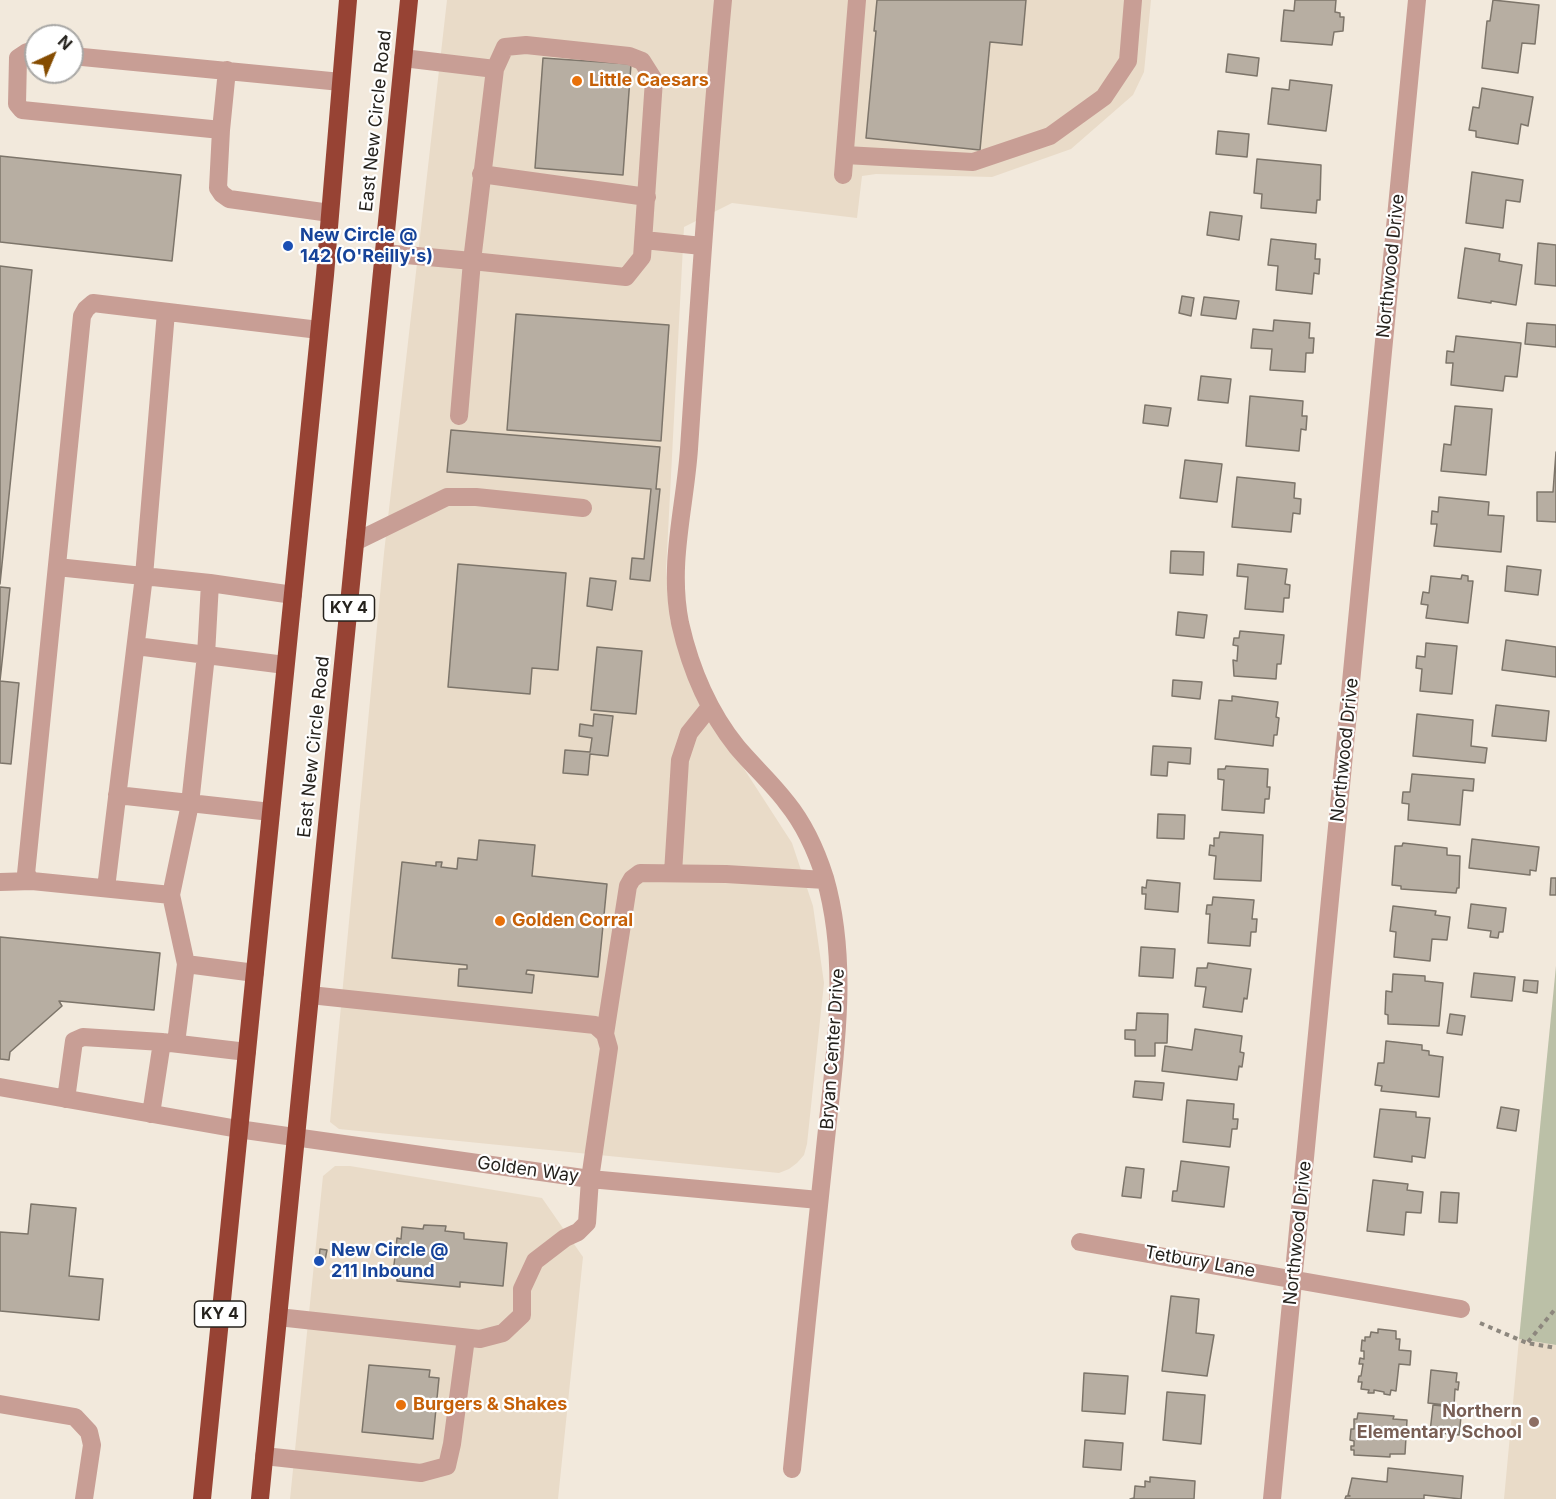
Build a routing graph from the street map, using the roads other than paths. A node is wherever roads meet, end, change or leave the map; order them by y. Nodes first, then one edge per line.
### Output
1 (348, 0) edge
2 (409, 0) edge
3 (723, 0) edge
4 (857, 0) edge
5 (1133, 0) edge
6 (1417, 0) edge
7 (24, 54) edge
8 (84, 57) edge
9 (403, 58) junction
10 (495, 69) junction
11 (227, 70) junction
12 (341, 82) junction
13 (221, 130) junction
14 (845, 155) junction
15 (482, 174) junction
16 (843, 175) dead end
17 (647, 197) junction
18 (330, 213) junction
19 (644, 240) junction
20 (702, 246) junction
21 (384, 254) junction
22 (472, 261) junction
23 (166, 312) junction
24 (319, 330) junction
25 (459, 416) dead end
26 (583, 508) dead end
27 (355, 542) junction
28 (57, 567) junction
29 (144, 576) junction
30 (210, 583) junction
31 (293, 595) junction
32 (136, 646) junction
33 (206, 655) junction
34 (285, 665) junction
35 (709, 708) junction
36 (117, 795) junction
37 (190, 804) junction
38 (271, 812) junction
39 (673, 873) junction
40 (825, 880) junction
41 (32, 881) junction
42 (0, 882) edge
43 (106, 888) junction
44 (171, 895) junction
45 (186, 964) junction
46 (255, 972) junction
47 (310, 995) junction
48 (605, 1034) junction
49 (169, 1042) junction
50 (247, 1052) junction
51 (0, 1088) edge
52 (66, 1099) junction
53 (151, 1114) junction
54 (238, 1129) junction
55 (296, 1138) junction
56 (590, 1179) junction
57 (819, 1200) junction
58 (1080, 1242) dead end
59 (1294, 1278) junction
60 (1461, 1309) road end
61 (278, 1317) junction
62 (466, 1338) junction
63 (0, 1404) edge
64 (264, 1456) junction
65 (792, 1469) dead end
66 (84, 1499) edge
67 (202, 1499) edge
68 (260, 1499) edge
69 (1272, 1499) edge

1 - 12 highway, East New Circle Road / KY 4
2 - 9 highway, East New Circle Road / KY 4
3 - 20 street, Bryan Center Drive
4 - 14 street
5 - 14 street
6 - 59 street, Northwood Drive
7 - 13 street
8 - 11 street
9 - 10 street
9 - 21 highway, East New Circle Road / KY 4
10 - 15 street
10 - 17 street
11 - 12 street
11 - 13 street
12 - 18 highway, East New Circle Road / KY 4
13 - 18 street
14 - 16 street
15 - 17 street
15 - 22 street
17 - 19 street
18 - 24 highway, East New Circle Road / KY 4
19 - 20 street
19 - 22 street
20 - 35 street, Bryan Center Drive
21 - 22 street
21 - 27 highway, East New Circle Road / KY 4
22 - 25 street
23 - 24 street
23 - 28 street
23 - 29 street
24 - 31 highway, East New Circle Road / KY 4
26 - 27 street
27 - 47 highway, East New Circle Road / KY 4
28 - 29 street
28 - 41 street
29 - 30 street
29 - 32 street
30 - 31 street
30 - 33 street
31 - 34 highway, East New Circle Road / KY 4
32 - 33 street
32 - 36 street
33 - 34 street
33 - 37 street
34 - 38 highway, East New Circle Road / KY 4
35 - 39 street
35 - 40 street, Bryan Center Drive
36 - 37 street
36 - 43 street
37 - 38 street
37 - 44 street
38 - 46 highway, East New Circle Road / KY 4
39 - 40 street
39 - 48 street
40 - 57 street, Bryan Center Drive
41 - 42 street
41 - 43 street
43 - 44 street
44 - 45 street
45 - 46 street
45 - 49 street
46 - 50 highway, East New Circle Road / KY 4
47 - 48 street
47 - 55 highway, East New Circle Road / KY 4
48 - 56 street
49 - 50 street
49 - 52 street
49 - 53 street
50 - 54 highway, East New Circle Road / KY 4
51 - 52 street, Golden Way
52 - 53 street, Golden Way
53 - 54 street, Golden Way
54 - 55 street, Golden Way
54 - 67 highway, East New Circle Road / KY 4
55 - 56 street, Golden Way
55 - 61 highway, East New Circle Road / KY 4
56 - 57 street, Golden Way
56 - 62 street
57 - 65 street, Bryan Center Drive
58 - 59 street, Tetbury Lane
59 - 60 street, Tetbury Lane
59 - 69 street, Northwood Drive
61 - 62 street
61 - 64 highway, East New Circle Road / KY 4
62 - 64 street
63 - 66 street
64 - 68 highway, East New Circle Road / KY 4

